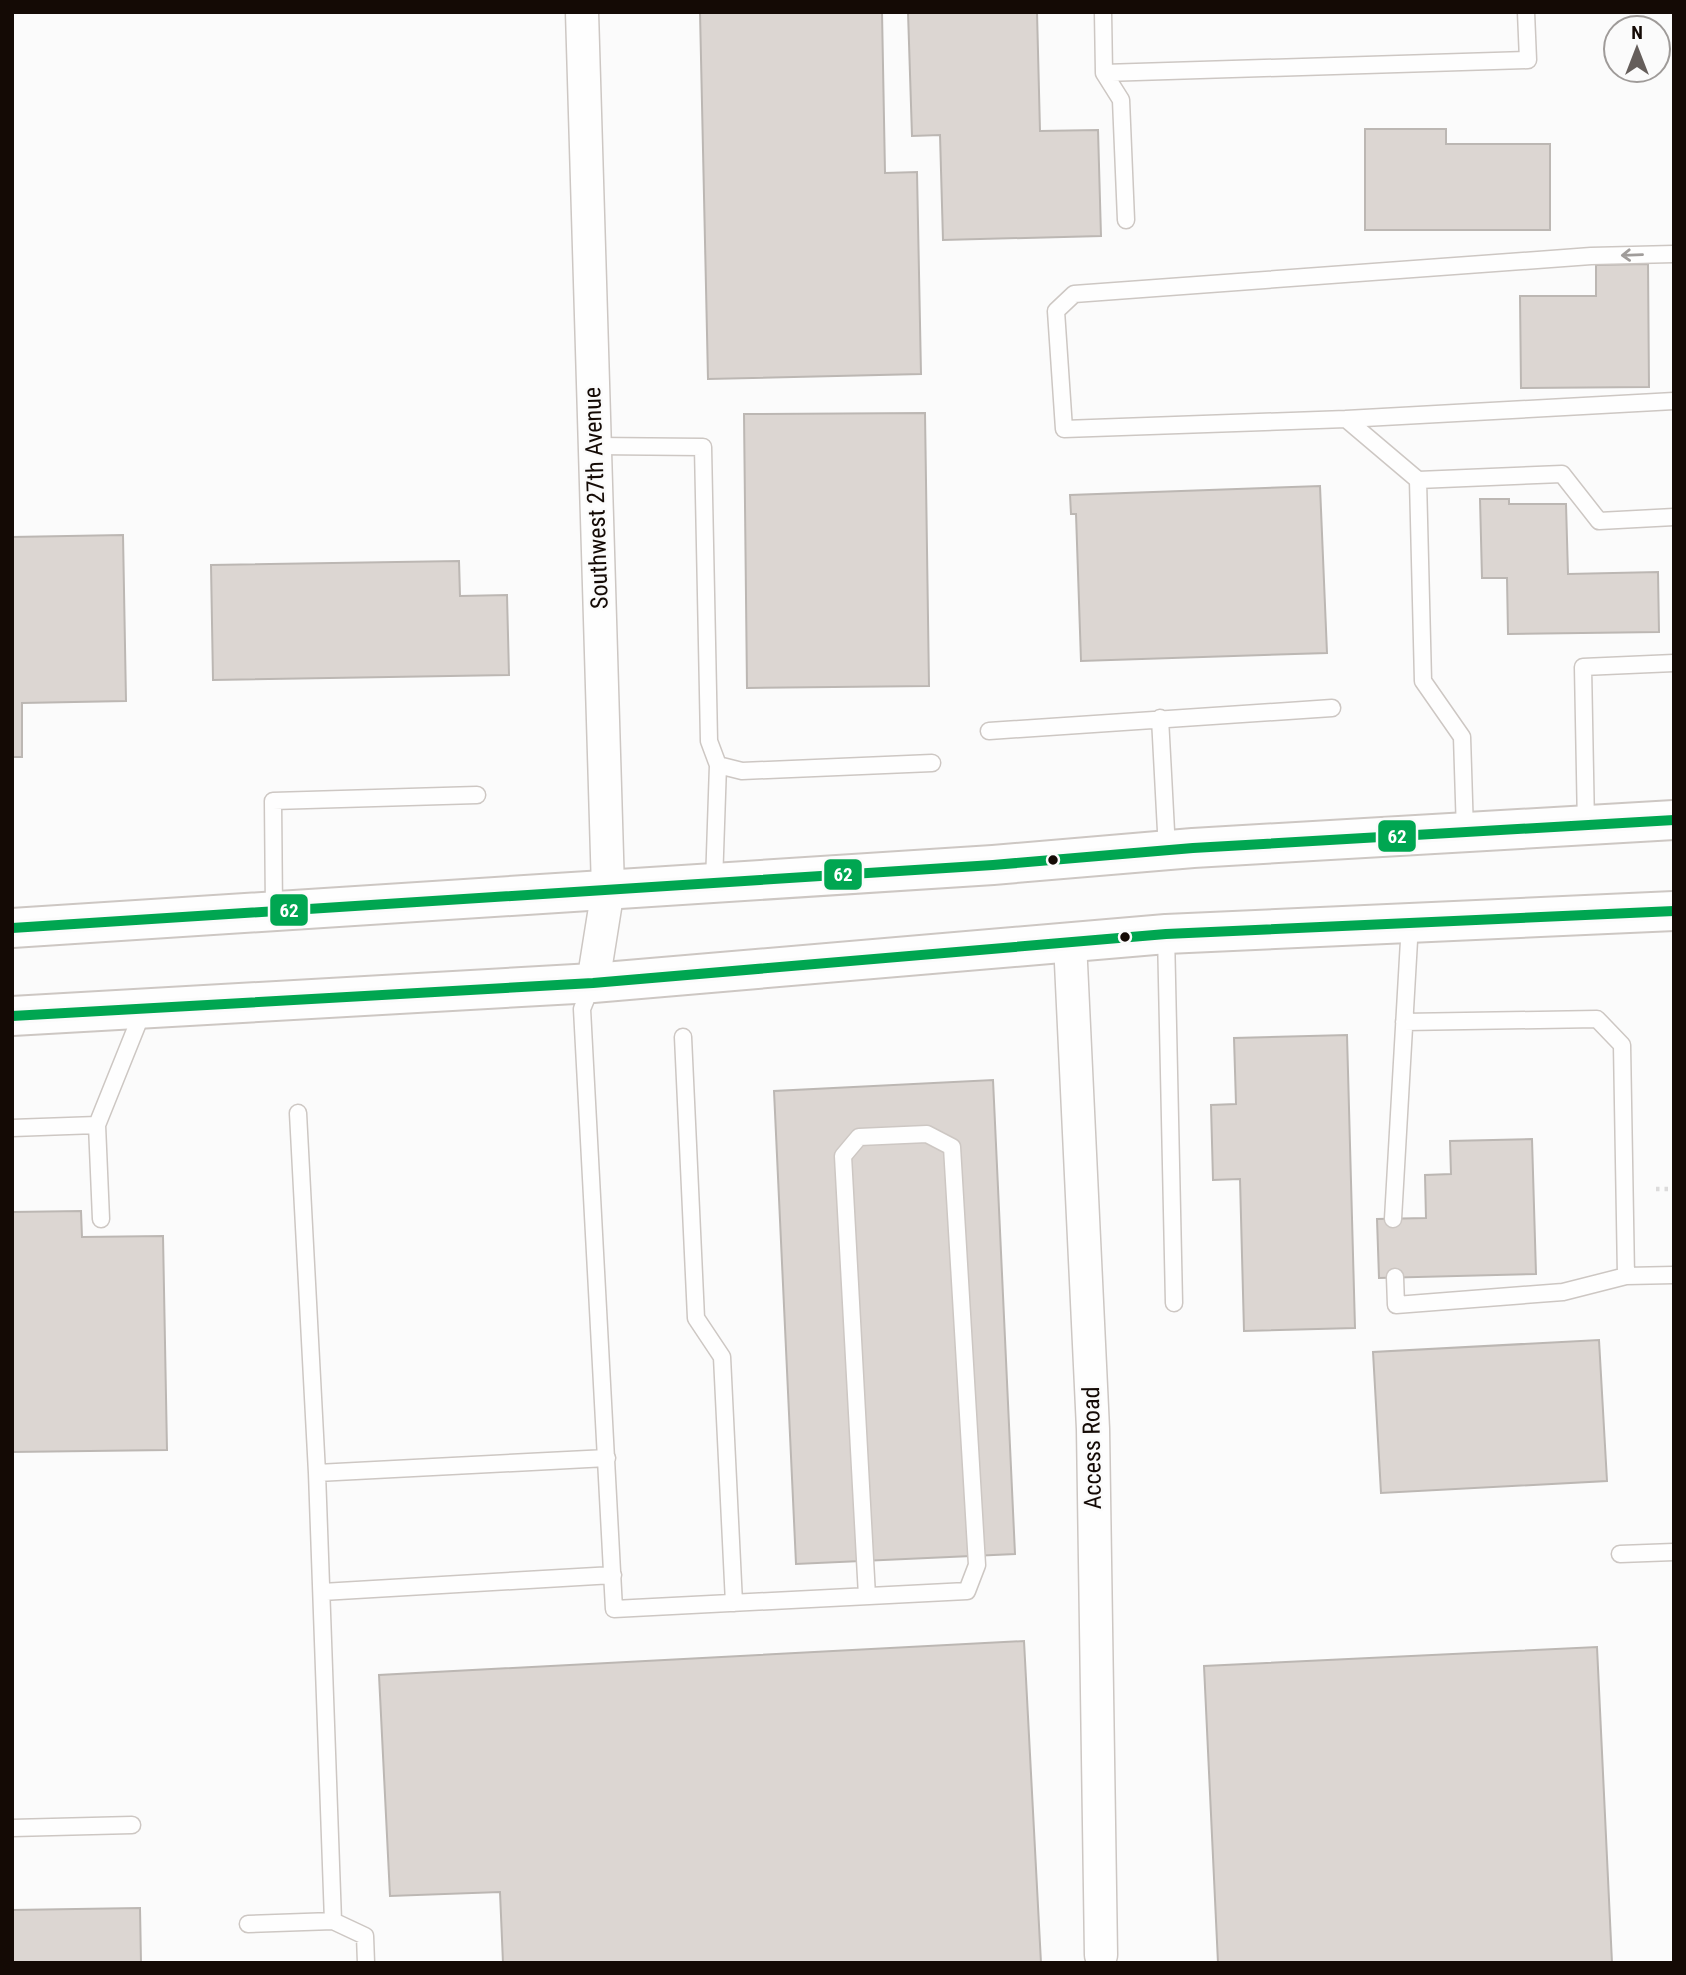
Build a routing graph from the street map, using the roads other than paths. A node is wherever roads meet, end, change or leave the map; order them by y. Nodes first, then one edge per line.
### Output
1 (582, 12) edge
2 (1102, 12) edge
3 (1526, 12) edge
4 (1104, 73) junction
5 (1126, 220) dead end
6 (1674, 254) edge
7 (1674, 401) edge
8 (1346, 419) junction
9 (595, 446) junction
10 (1418, 480) junction
11 (1674, 517) edge
12 (1674, 663) edge
13 (1332, 708) dead end
14 (1160, 718) junction
15 (989, 731) dead end
16 (932, 764) dead end
17 (718, 765) junction
18 (477, 795) dead end
19 (1674, 820) edge
20 (1586, 826) junction
21 (1465, 833) junction
22 (1167, 850) junction
23 (714, 883) junction
24 (608, 889) junction
25 (274, 911) junction
26 (1674, 911) edge
27 (1410, 923) junction
28 (12, 928) edge
29 (1166, 934) junction
30 (1070, 942) junction
31 (593, 983) junction
32 (144, 1008) junction
33 (12, 1016) edge
34 (1404, 1022) junction
35 (683, 1037) dead end
36 (298, 1113) dead end
37 (97, 1125) junction
38 (12, 1128) edge
39 (101, 1219) dead end
40 (1393, 1219) dead end
41 (1674, 1275) edge
42 (1626, 1276) junction
43 (1395, 1278) dead end
44 (1174, 1303) dead end
45 (607, 1458) junction
46 (317, 1473) junction
47 (1674, 1552) edge
48 (1620, 1554) dead end
49 (613, 1575) junction
50 (322, 1592) junction
51 (867, 1596) junction
52 (734, 1603) junction
53 (132, 1825) dead end
54 (12, 1828) edge
55 (332, 1921) junction
56 (248, 1924) dead end
57 (1101, 1955) dead end
58 (366, 1963) edge

1 - 9 street, Southwest 27th Avenue
2 - 4 lane
3 - 4 lane
4 - 5 lane
6 -> 8 lane
7 - 8 lane
8 - 10 lane
9 - 17 lane
9 - 24 street, Southwest 27th Avenue
10 - 11 lane
10 - 21 lane
12 - 20 lane
13 - 14 lane
14 - 15 lane
14 - 22 lane
16 - 17 lane
17 - 23 lane
18 - 25 lane
19 - 20 main road
20 - 21 main road
21 - 22 main road
22 - 23 main road
23 - 24 main road
24 - 25 main road
24 - 31 street, Southwest 27th Avenue
25 - 28 main road
26 - 27 main road
27 - 29 main road
27 - 34 lane
29 - 30 main road
29 - 44 lane
30 - 31 main road
30 - 57 street, Access Road
31 - 32 main road
31 - 45 lane
32 - 33 main road
32 - 37 lane
34 - 40 lane
34 - 42 lane
35 - 52 lane
36 - 46 lane
37 - 38 lane
37 - 39 lane
41 - 42 lane
42 - 43 lane
45 - 46 lane
45 - 49 lane
46 - 50 lane
47 - 48 lane
49 - 50 lane
49 - 52 lane
50 - 55 lane
51 - 51 lane
51 - 52 lane
53 - 54 lane
55 - 56 lane
55 - 58 lane

